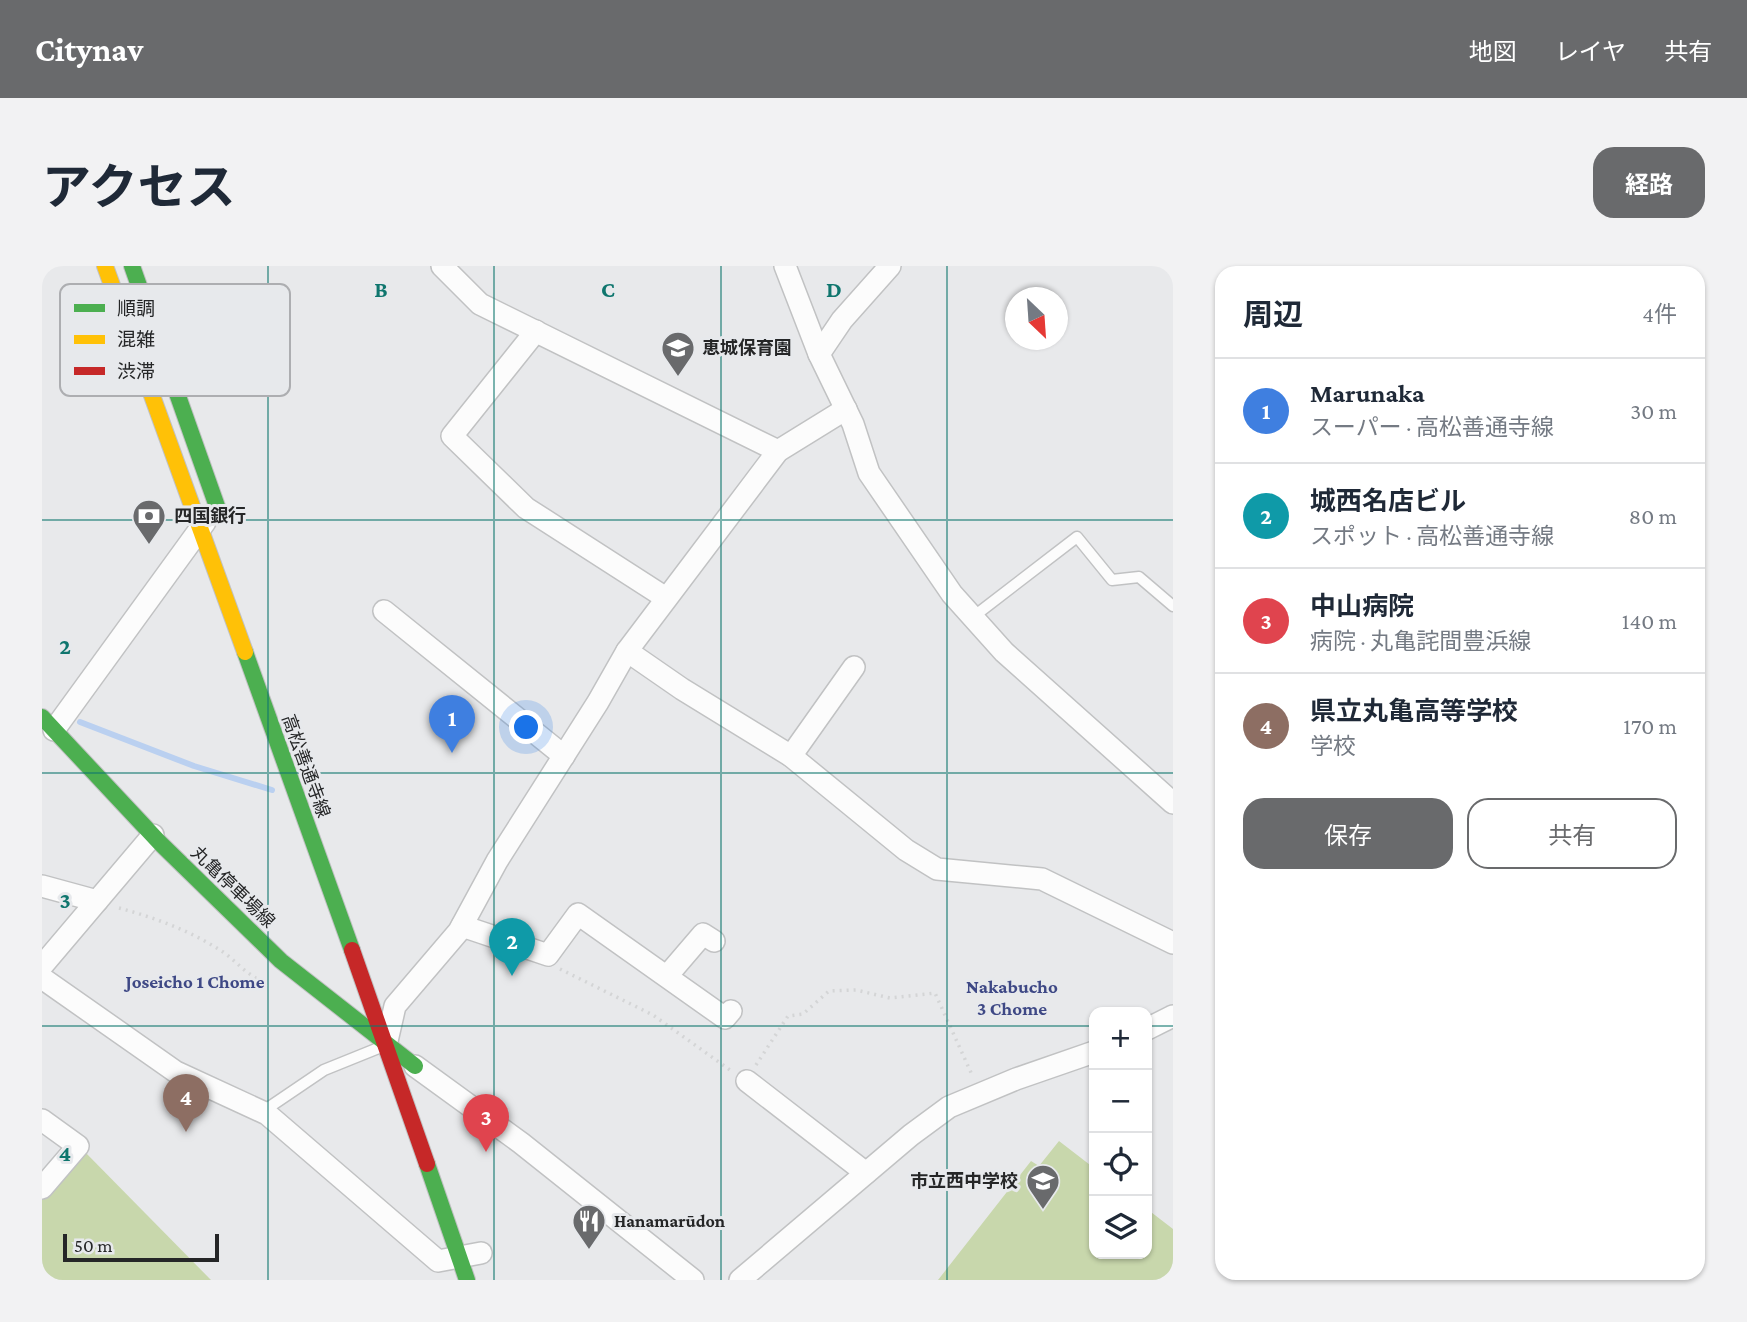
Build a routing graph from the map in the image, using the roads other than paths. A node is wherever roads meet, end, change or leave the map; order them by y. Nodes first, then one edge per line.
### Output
1 (106, 266) edge
2 (132, 266) edge
3 (442, 266) edge
4 (785, 266) edge
5 (890, 266) edge
6 (112, 284) edge
7 (138, 284) edge
8 (536, 331) junction
9 (819, 354) junction
10 (153, 396) edge
11 (178, 396) edge
12 (846, 409) junction
13 (778, 451) junction
14 (216, 506) junction
15 (200, 528) junction
16 (226, 532) dead end
17 (666, 597) junction
18 (1173, 606) edge
19 (384, 611) dead end
20 (974, 617) junction
21 (627, 650) junction
22 (854, 667) dead end
23 (48, 724) edge
24 (564, 756) junction
25 (791, 756) junction
26 (1173, 803) edge
27 (153, 835) junction
28 (42, 886) edge
29 (97, 901) junction
30 (462, 926) junction
31 (714, 941) dead end
32 (1173, 943) edge
33 (42, 966) edge
34 (667, 976) junction
35 (42, 978) edge
36 (392, 998) junction
37 (731, 1011) dead end
38 (1173, 1016) edge
39 (1152, 1026) edge
40 (387, 1044) junction
41 (1089, 1054) edge
42 (415, 1066) junction
43 (747, 1082) road end
44 (426, 1098) dead end
45 (262, 1112) junction
46 (42, 1120) edge
47 (866, 1173) junction
48 (42, 1188) edge
49 (481, 1255) dead end
50 (460, 1259) junction
51 (467, 1280) edge
52 (693, 1280) edge
53 (740, 1280) edge

1 - 6 main road, 高松善通寺線
2 - 7 main road
3 - 8 street
4 - 9 street
5 - 9 street
8 - 13 street
8 - 17 street
9 - 12 street
10 - 15 main road, 高松善通寺線
11 - 14 main road
12 - 13 street
12 - 20 street
13 - 17 street
14 - 15 street
14 - 16 main road
15 - 23 street
15 - 40 main road, 高松善通寺線
17 - 21 street
18 - 20 lane
19 - 24 street
20 - 26 street
21 - 24 street
21 - 25 street
22 - 25 street
23 - 27 main road, 丸亀停車場線
24 - 30 street
25 - 32 street
27 - 29 street
27 - 40 main road, 丸亀停車場線
28 - 29 street
29 - 33 street
30 - 34 street
30 - 36 street
31 - 34 street
34 - 37 street
35 - 45 street
36 - 40 street
36 - 42 main road
38 - 39 street
40 - 42 main road, 丸亀停車場線
40 - 45 lane
40 - 50 main road, 高松善通寺線
41 - 47 street
42 - 44 main road
42 - 52 street
43 - 47 street
45 - 50 street
46 - 48 street
47 - 53 street
49 - 50 street
50 - 51 main road, 高松善通寺線

